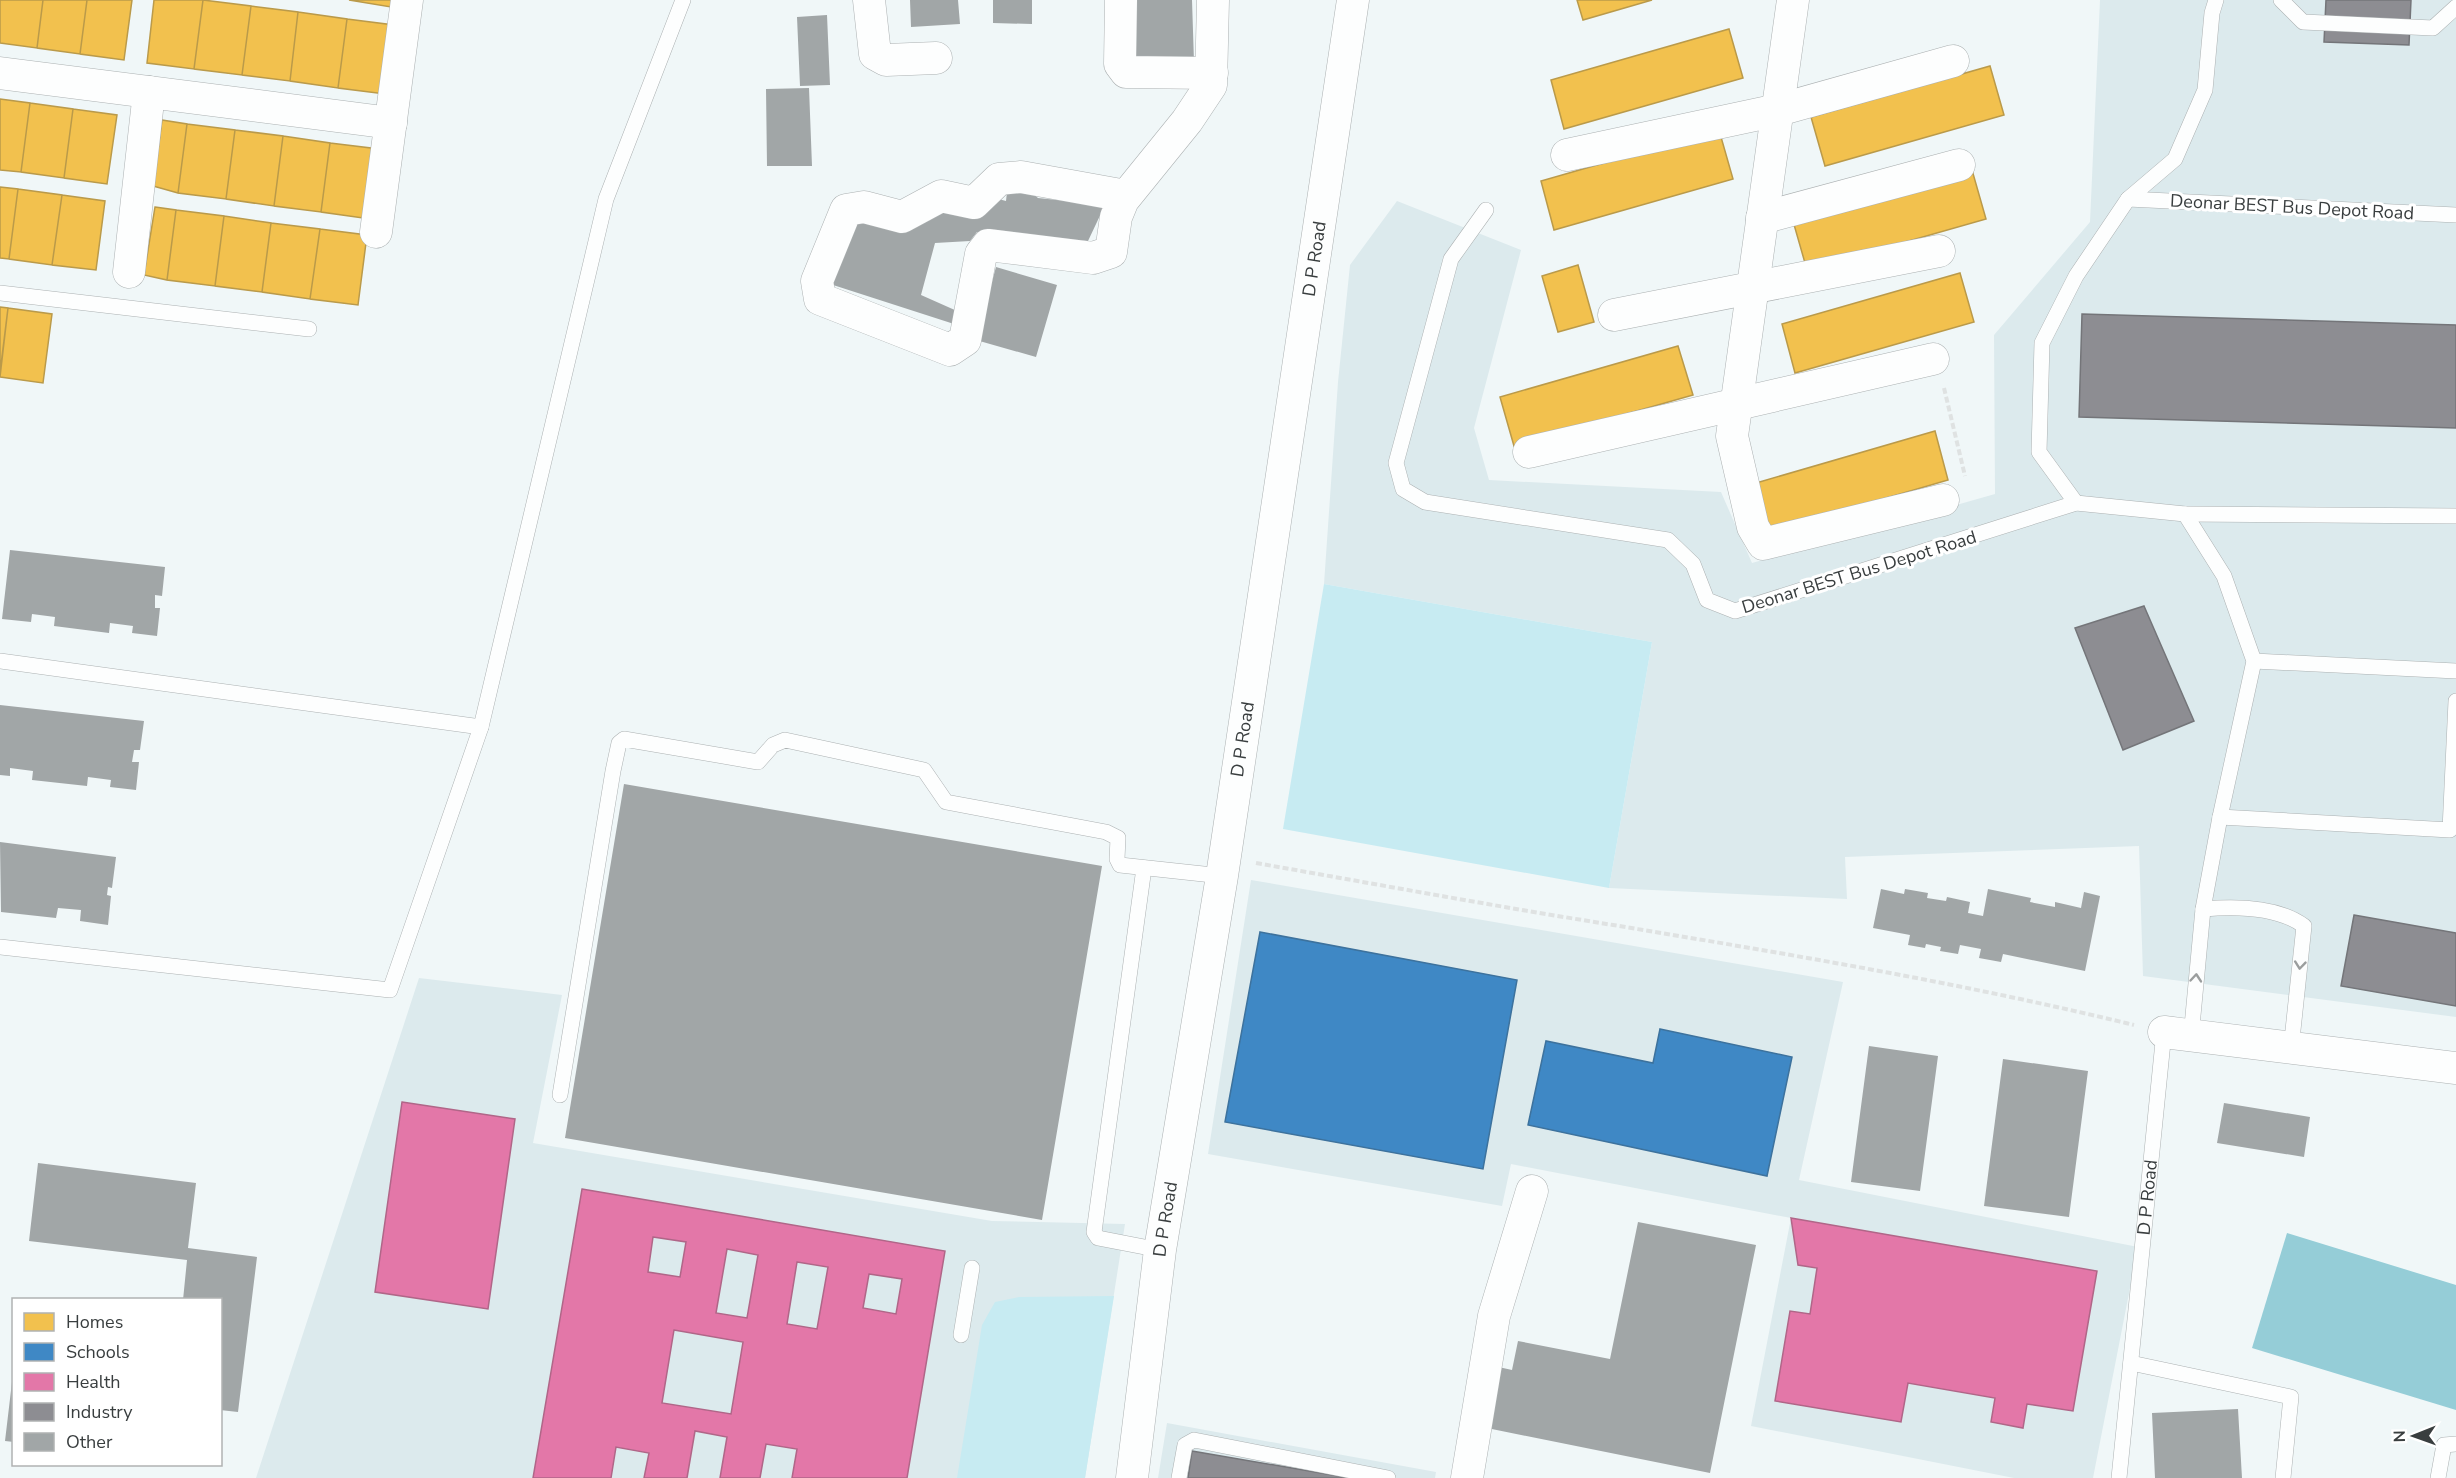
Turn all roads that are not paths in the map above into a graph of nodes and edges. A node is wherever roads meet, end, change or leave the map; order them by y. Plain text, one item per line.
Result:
1 (407, 0) edge
2 (683, 0) edge
3 (869, 0) edge
4 (1121, 0) edge
5 (1214, 0) edge
6 (1353, 0) edge
7 (1793, 0) edge
8 (2216, 0) edge
9 (2282, 0) edge
10 (2456, 7) edge
11 (936, 58) dead end
12 (1953, 61) dead end
13 (0, 73) edge
14 (1212, 73) junction
15 (149, 92) junction
16 (1778, 110) junction
17 (391, 123) junction
18 (1567, 155) dead end
19 (1959, 165) dead end
20 (1126, 196) junction
21 (2127, 199) junction
22 (1486, 210) dead end
23 (2456, 215) edge
24 (1762, 218) junction
25 (376, 232) dead end
26 (1939, 251) dead end
27 (129, 272) dead end
28 (1753, 289) junction
29 (0, 293) edge
30 (1614, 315) dead end
31 (309, 329) dead end
32 (1933, 358) dead end
33 (1737, 405) junction
34 (1529, 452) dead end
35 (1943, 500) road end
36 (2076, 503) junction
37 (2185, 514) junction
38 (2456, 516) edge
39 (0, 661) edge
40 (2254, 661) junction
41 (2456, 671) edge
42 (2456, 701) edge
43 (482, 727) junction
44 (2220, 818) junction
45 (2453, 830) edge
46 (1224, 867) junction
47 (1144, 868) junction
48 (2203, 909) junction
49 (0, 947) edge
50 (2177, 1034) junction
51 (2291, 1049) junction
52 (2456, 1068) edge
53 (560, 1095) dead end
54 (1532, 1191) dead end
55 (1160, 1250) junction
56 (972, 1268) dead end
57 (961, 1335) dead end
58 (2131, 1363) junction
59 (2456, 1444) edge
60 (1132, 1478) edge
61 (1179, 1478) edge
62 (1388, 1478) edge
63 (1467, 1478) edge
64 (2119, 1478) edge
65 (2283, 1478) edge
66 (2438, 1478) edge

1 - 17 street
2 - 43 lane
3 - 11 street
4 - 14 street
5 - 14 street
6 - 46 street, D P Road
7 - 16 street
8 - 21 lane, Deonar BEST Bus Depot Road
9 - 10 lane
12 - 16 street
13 - 15 street
14 - 20 street
15 - 17 street
15 - 27 street
16 - 18 street
16 - 24 street
17 - 25 street
19 - 24 street
20 - 20 street
21 - 23 lane, Deonar BEST Bus Depot Road
21 - 36 lane, Deonar BEST Bus Depot Road
22 - 36 lane, Deonar BEST Bus Depot Road
24 - 28 street
26 - 28 street
28 - 30 street
28 - 33 street
29 - 31 lane
32 - 33 street
33 - 34 street
33 - 35 street
36 - 37 lane, Deonar BEST Bus Depot Road
37 - 38 lane, Deonar BEST Bus Depot Road
37 - 40 lane
39 - 43 lane
40 - 41 lane
40 - 44 lane
42 - 45 lane
43 - 49 lane
44 - 45 lane
44 - 48 lane
46 - 47 lane
46 - 55 street, D P Road
47 - 53 lane
47 - 55 lane
50 -> 48 lane
48 -> 51 lane
50 - 51 street
50 - 58 lane, D P Road
51 - 52 street
54 - 63 street
55 - 60 street, D P Road
56 - 57 lane
58 - 64 lane, D P Road
58 - 65 lane
59 - 66 lane
61 - 62 lane

